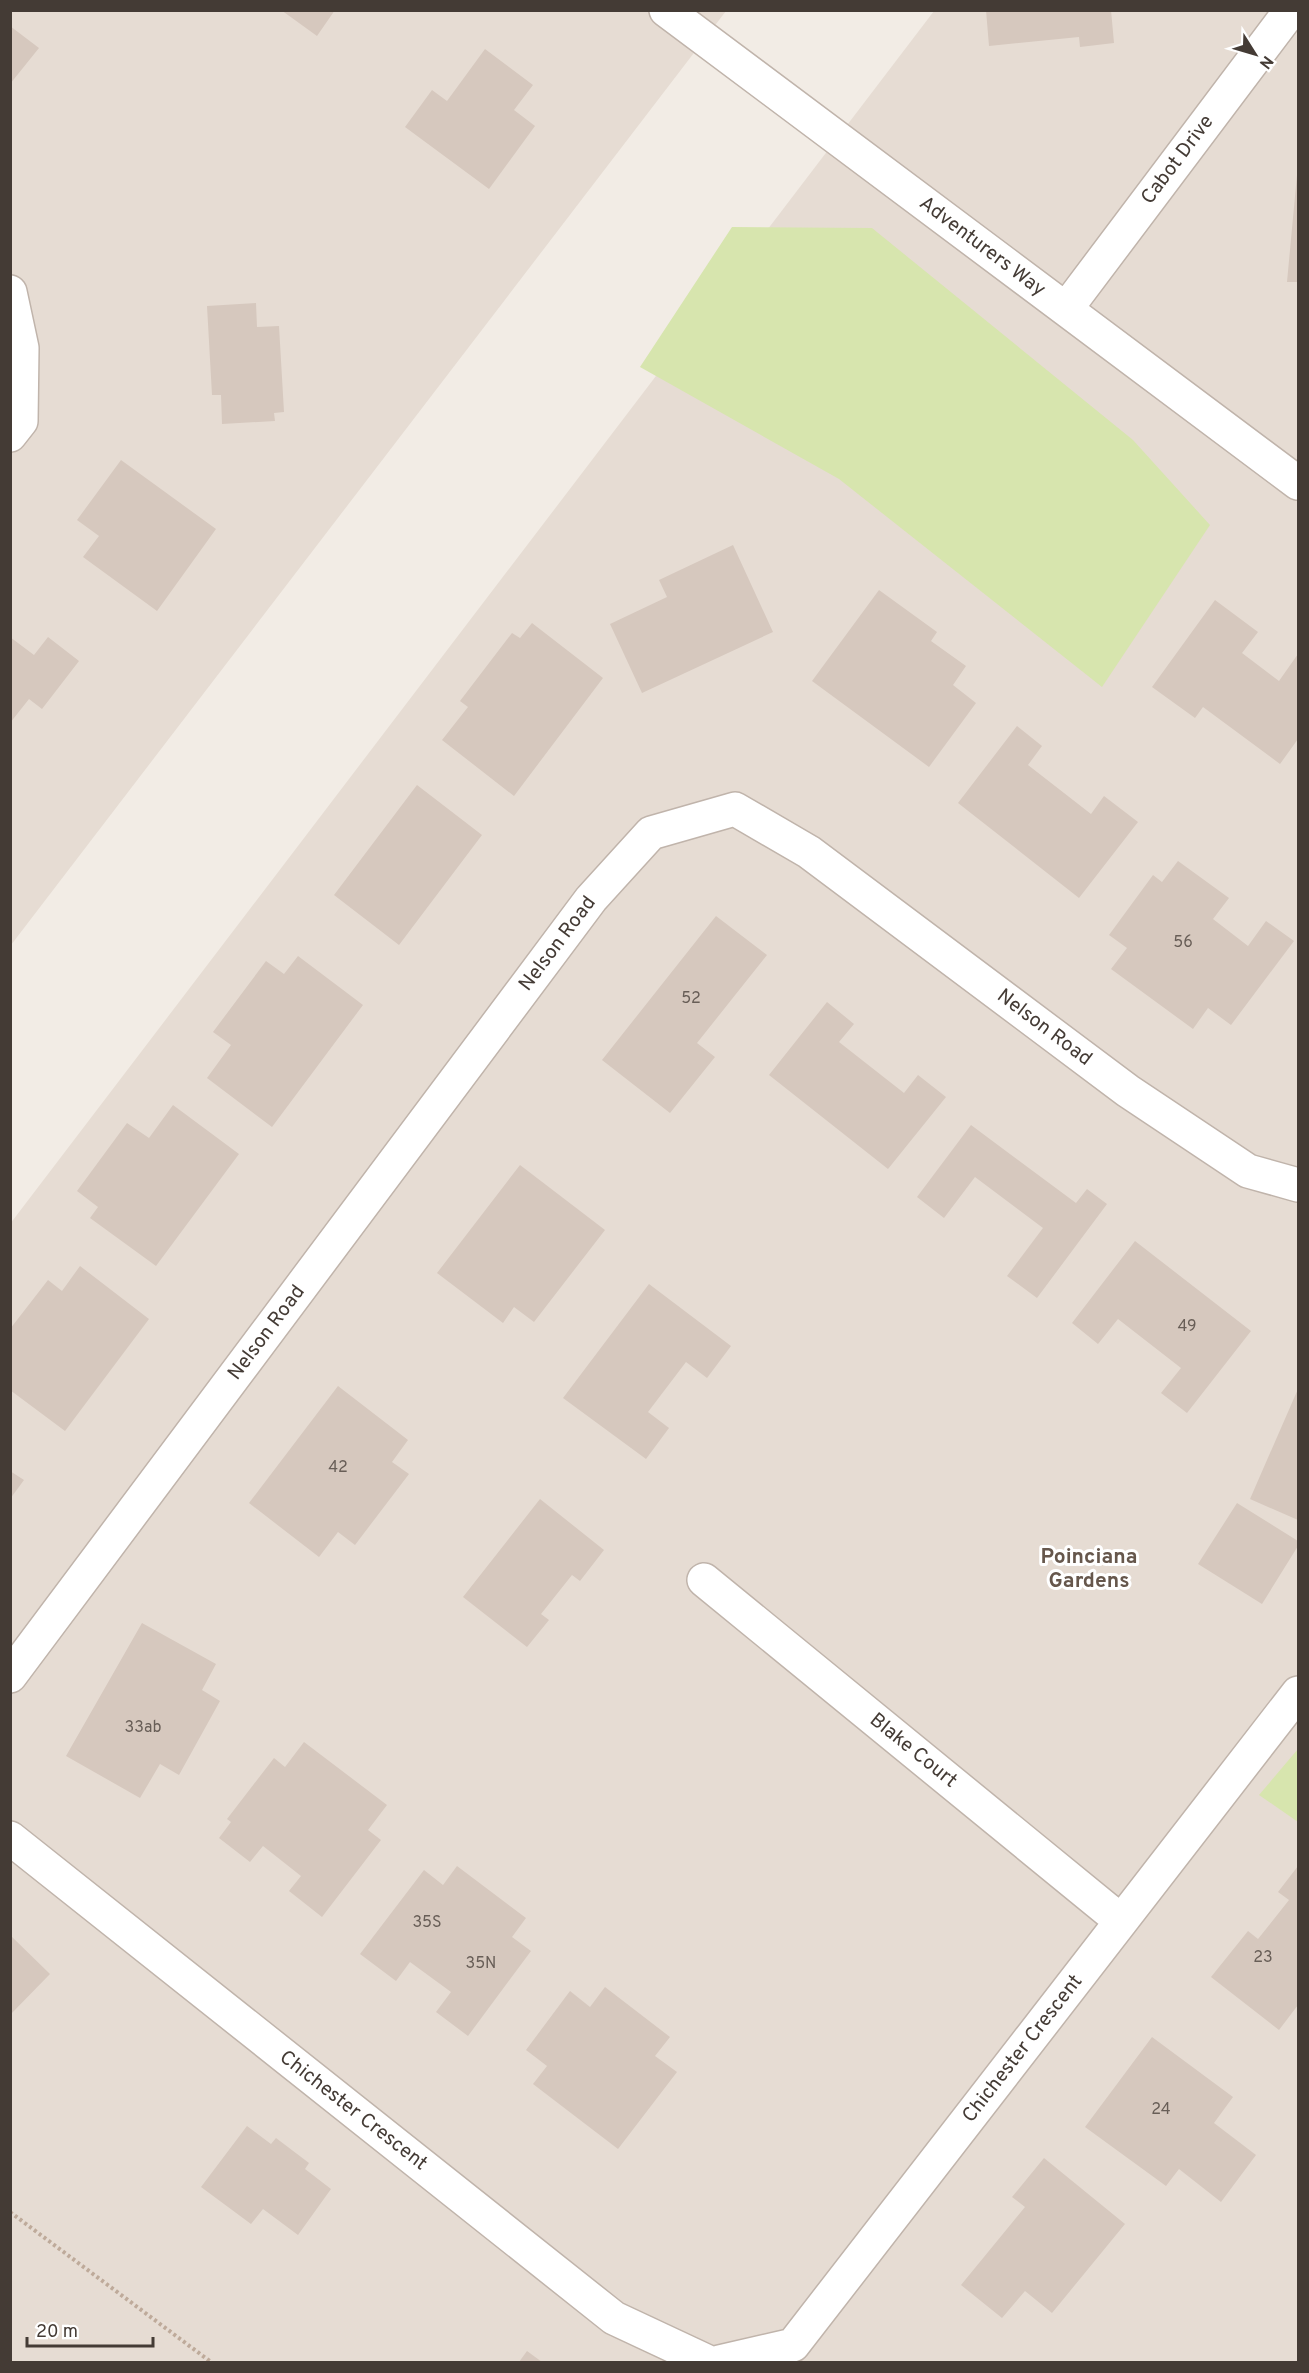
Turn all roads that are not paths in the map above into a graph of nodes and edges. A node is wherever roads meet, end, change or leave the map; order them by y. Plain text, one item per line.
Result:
1 (666, 10) edge
2 (1291, 10) edge
3 (10, 292) edge
4 (1066, 309) junction
5 (10, 435) edge
6 (1299, 483) edge
7 (1299, 1185) edge
8 (704, 1580) dead end
9 (10, 1676) edge
10 (1299, 1693) edge
11 (10, 1839) edge
12 (1121, 1921) junction
13 (708, 2362) edge
14 (719, 2362) edge

1 - 4 street, Adventurers Way
2 - 4 street, Cabot Drive
3 - 5 street
4 - 6 street, Adventurers Way
7 - 9 street, Nelson Road
8 - 12 street, Blake Court
10 - 12 street, Chichester Crescent
11 - 13 street, Chichester Crescent
12 - 14 street, Chichester Crescent

